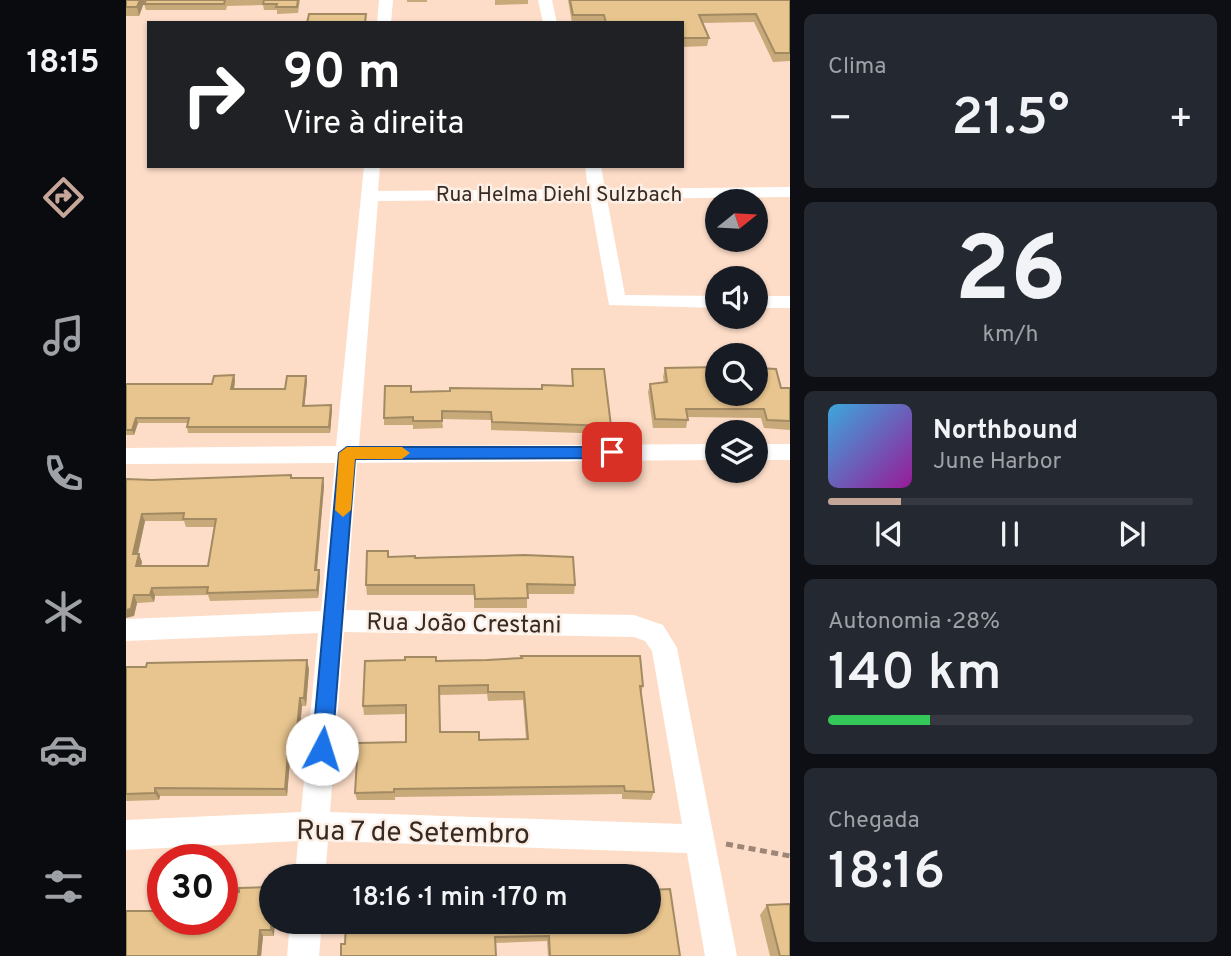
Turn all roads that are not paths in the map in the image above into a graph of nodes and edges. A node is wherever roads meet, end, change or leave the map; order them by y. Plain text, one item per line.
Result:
1 (386, 0) edge
2 (545, 0) edge
3 (384, 21) edge
4 (550, 21) edge
5 (372, 168) edge
6 (593, 168) edge
7 (790, 192) edge
8 (597, 194) junction
9 (369, 196) junction
10 (705, 302) edge
11 (768, 302) edge
12 (790, 302) edge
13 (705, 452) edge
14 (768, 452) edge
15 (790, 452) edge
16 (347, 453) junction
17 (126, 456) edge
18 (334, 621) junction
19 (126, 630) edge
20 (315, 826) junction
21 (126, 835) edge
22 (699, 839) junction
23 (311, 864) edge
24 (305, 934) edge
25 (303, 956) edge
26 (721, 956) edge

1 - 3 street
2 - 4 street
5 - 9 street
6 - 8 street
7 - 8 street, Rua Helma Diehl Sulzbach
8 - 9 street, Rua Helma Diehl Sulzbach
8 - 10 street
9 - 16 street
11 - 12 street
13 - 16 street
14 - 15 street
16 - 17 street
16 - 18 street
18 - 19 street, Rua João Crestani
18 - 20 street
18 - 22 street, Rua João Crestani
20 - 21 street, Rua 7 de Setembro
20 - 22 street, Rua 7 de Setembro
20 - 23 street
22 - 26 street
24 - 25 street

